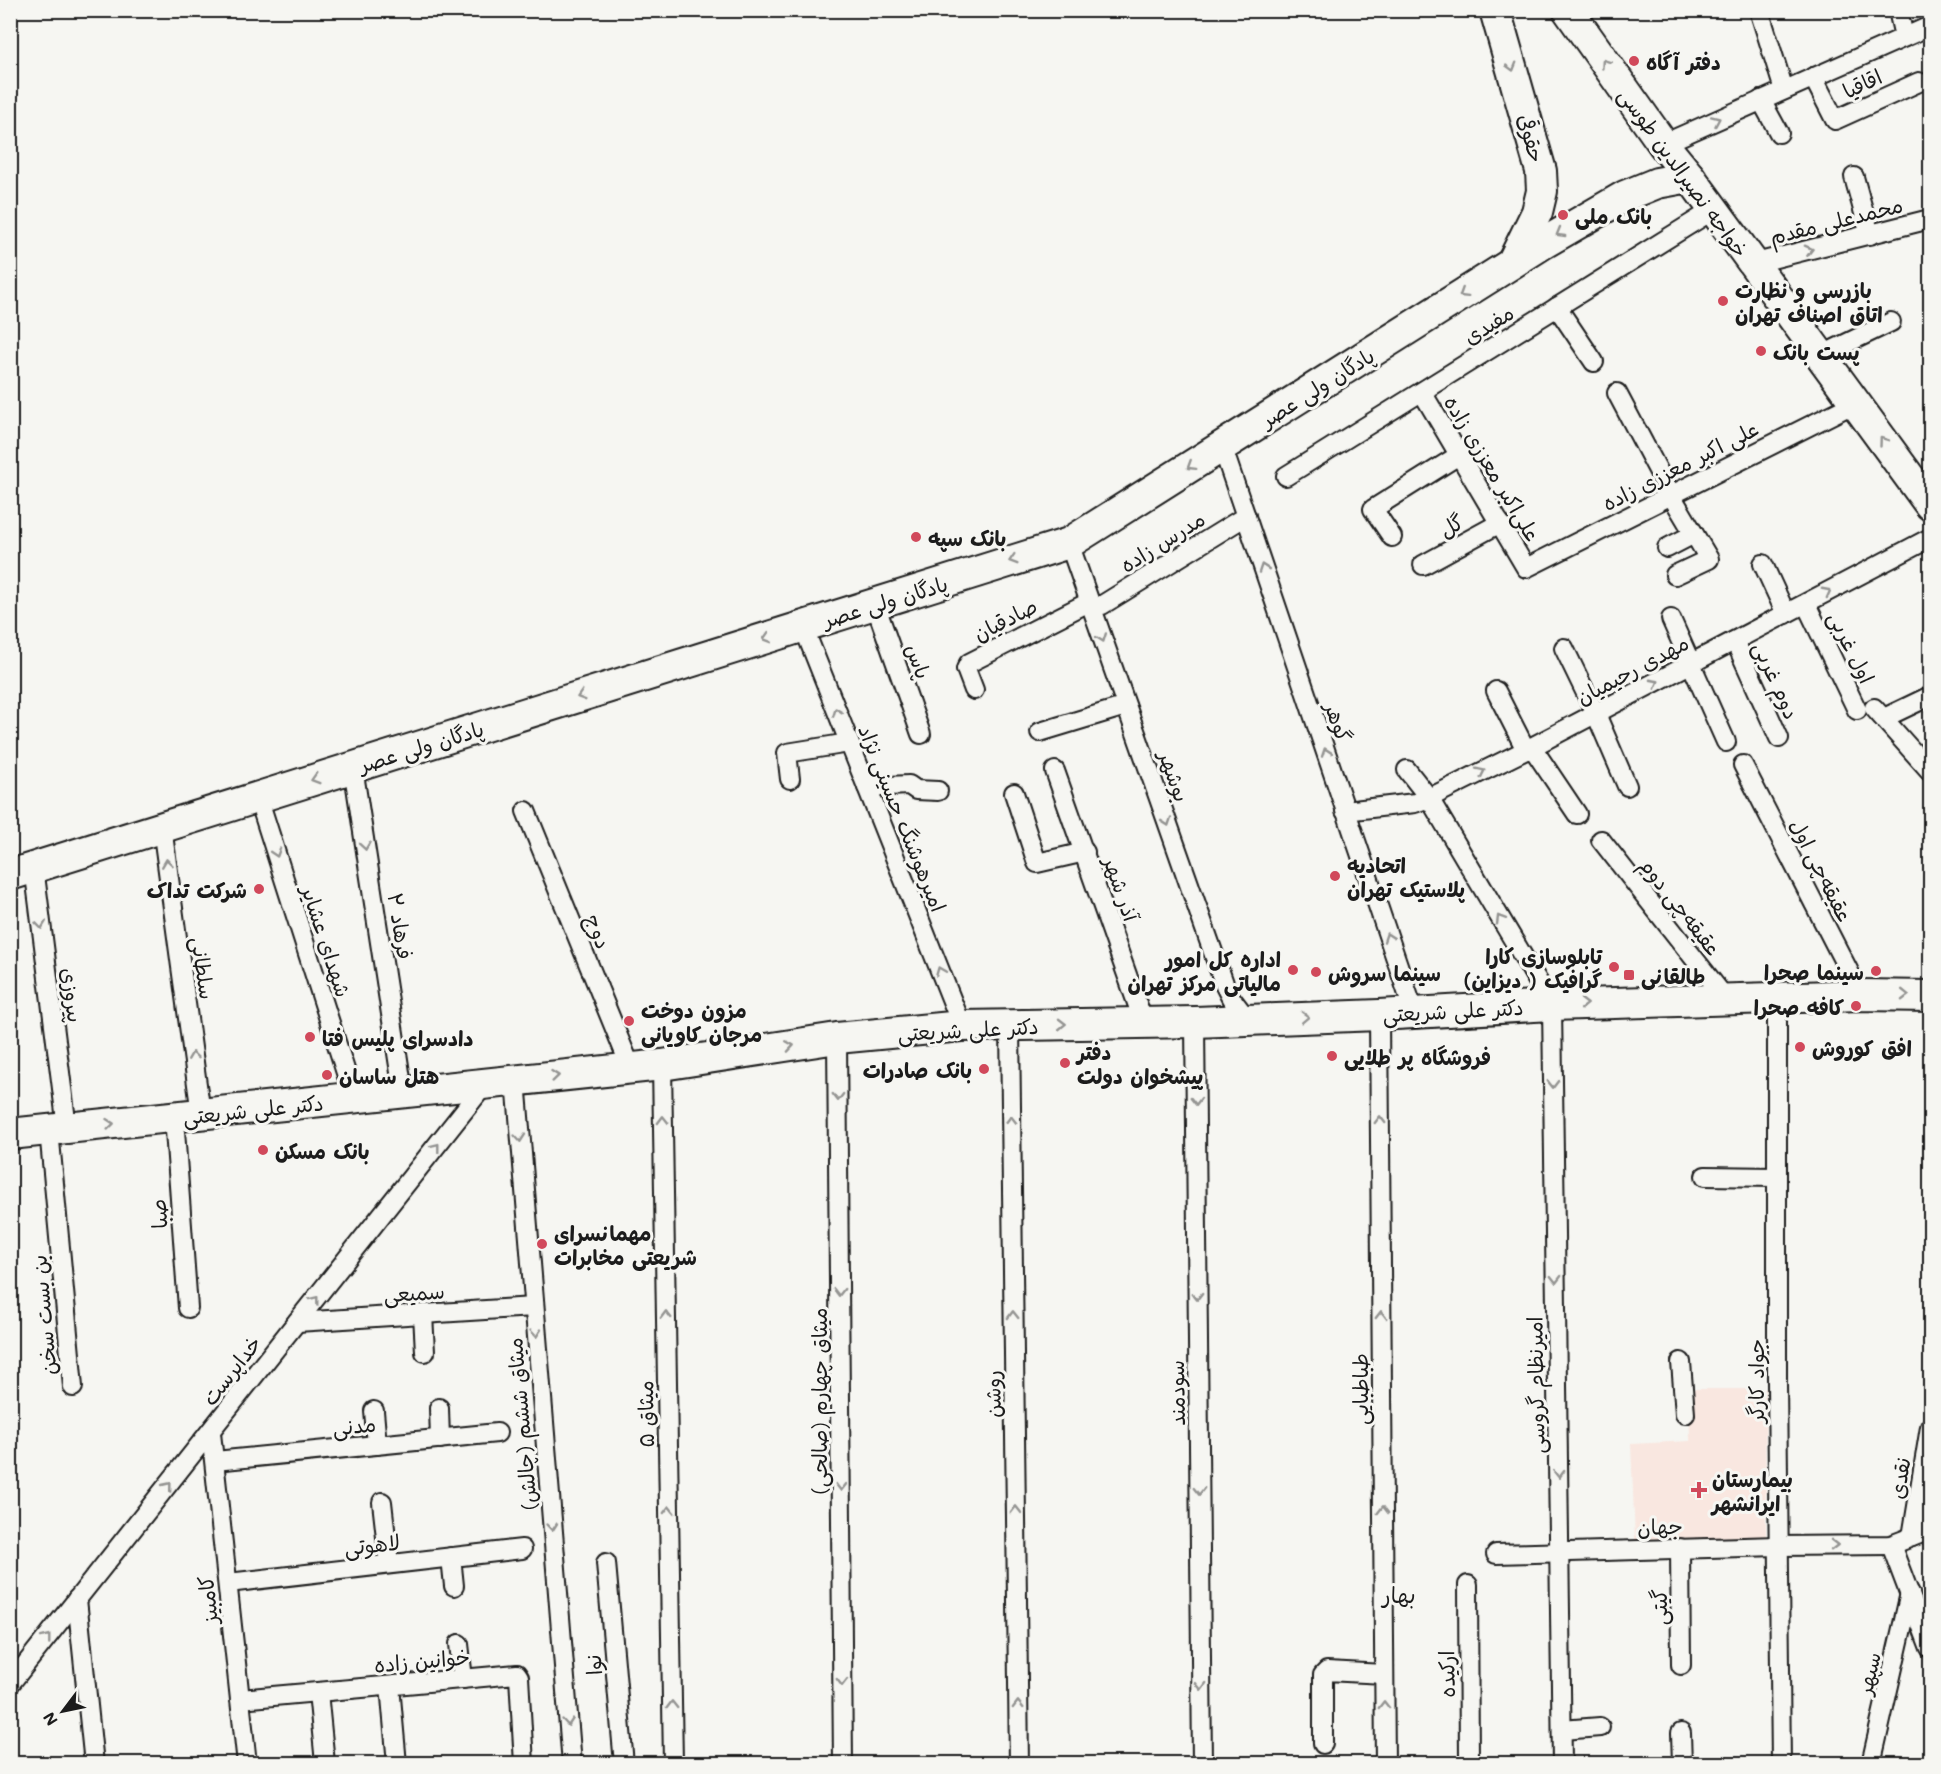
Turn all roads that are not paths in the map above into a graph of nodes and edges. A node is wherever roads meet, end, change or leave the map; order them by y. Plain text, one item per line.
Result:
1 (1496, 10) edge
2 (1568, 10) edge
3 (1760, 10) edge
4 (1898, 10) edge
5 (1930, 26) edge
6 (1904, 37) junction
7 (1813, 78) junction
8 (1919, 82) dead end
9 (1784, 90) junction
10 (1761, 100) junction
11 (1779, 133) dead end
12 (1663, 144) junction
13 (1690, 177) junction
14 (1854, 177) dead end
15 (1713, 210) junction
16 (1930, 219) edge
17 (1870, 235) junction
18 (1512, 263) junction
19 (1752, 264) junction
20 (1557, 307) junction
21 (1892, 322) dead end
22 (1820, 356) junction
23 (1594, 362) dead end
24 (1422, 392) junction
25 (1617, 393) dead end
26 (1855, 403) junction
27 (1222, 446) junction
28 (1459, 455) junction
29 (1286, 477) dead end
30 (1925, 488) edge
31 (1671, 495) junction
32 (1246, 516) junction
33 (1500, 523) junction
34 (1694, 534) junction
35 (1392, 537) dead end
36 (1930, 538) edge
37 (1069, 543) junction
38 (1667, 548) dead end
39 (1763, 564) dead end
40 (1424, 565) dead end
41 (1526, 568) joint
42 (1675, 575) dead end
43 (875, 604) junction
44 (1806, 604) junction
45 (1095, 606) junction
46 (1786, 614) junction
47 (1671, 619) dead end
48 (803, 626) junction
49 (1735, 641) junction
50 (1563, 648) dead end
51 (1691, 664) junction
52 (974, 690) dead end
53 (1496, 691) dead end
54 (1930, 696) edge
55 (1126, 706) junction
56 (1872, 712) junction
57 (1596, 714) junction
58 (1040, 732) dead end
59 (921, 734) dead end
60 (1779, 738) dead end
61 (1726, 742) dead end
62 (849, 743) junction
63 (1529, 748) junction
64 (1743, 765) dead end
65 (353, 767) junction
66 (1407, 770) dead end
67 (1055, 771) dead end
68 (1930, 771) edge
69 (790, 779) dead end
70 (1627, 786) dead end
71 (867, 787) junction
72 (938, 791) dead end
73 (1014, 793) dead end
74 (258, 797) junction
75 (1429, 798) junction
76 (526, 811) dead end
77 (1345, 811) junction
78 (1577, 814) dead end
79 (162, 827) junction
80 (1601, 840) dead end
81 (1085, 852) junction
82 (22, 871) edge
83 (1861, 995) junction
84 (1930, 996) edge
85 (1777, 998) junction
86 (1726, 999) junction
87 (1552, 1005) junction
88 (1414, 1012) junction
89 (1379, 1015) junction
90 (1247, 1019) junction
91 (1195, 1022) junction
92 (1144, 1023) junction
93 (1010, 1025) junction
94 (962, 1026) junction
95 (837, 1038) junction
96 (662, 1065) junction
97 (631, 1068) junction
98 (516, 1080) junction
99 (486, 1083) junction
100 (404, 1092) junction
101 (354, 1098) junction
102 (187, 1115) junction
103 (58, 1129) junction
104 (10, 1134) edge
105 (1705, 1176) dead end
106 (1776, 1177) junction
107 (534, 1307) junction
108 (188, 1308) dead end
109 (423, 1314) junction
110 (297, 1322) junction
111 (425, 1352) dead end
112 (1681, 1362) dead end
113 (73, 1387) dead end
114 (439, 1408) dead end
115 (374, 1411) dead end
116 (1685, 1414) dead end
117 (1930, 1427) edge
118 (211, 1433) junction
119 (497, 1433) dead end
120 (440, 1439) junction
121 (377, 1445) junction
122 (215, 1461) junction
123 (382, 1502) dead end
124 (1930, 1530) edge
125 (1912, 1537) junction
126 (1778, 1545) junction
127 (1891, 1545) junction
128 (1680, 1548) junction
129 (522, 1549) dead end
130 (1560, 1552) junction
131 (1496, 1554) dead end
132 (451, 1557) junction
133 (606, 1563) dead end
134 (389, 1564) junction
135 (228, 1583) junction
136 (1468, 1585) dead end
137 (454, 1586) dead end
138 (1910, 1593) junction
139 (77, 1599) junction
140 (459, 1644) dead end
141 (1930, 1648) edge
142 (1681, 1665) dead end
143 (1384, 1674) junction
144 (463, 1679) junction
145 (10, 1684) edge
146 (390, 1686) junction
147 (318, 1692) junction
148 (240, 1699) junction
149 (1600, 1727) dead end
150 (1562, 1730) junction
151 (1681, 1733) dead end
152 (1323, 1744) dead end
153 (325, 1763) edge
154 (94, 1764) edge
155 (247, 1764) edge
156 (397, 1764) edge
157 (524, 1764) edge
158 (572, 1764) edge
159 (624, 1764) edge
160 (673, 1764) edge
161 (843, 1764) edge
162 (1019, 1764) edge
163 (1202, 1764) edge
164 (1385, 1764) edge
165 (1469, 1764) edge
166 (1562, 1764) edge
167 (1682, 1764) edge
168 (1781, 1764) edge
169 (1871, 1764) edge

1 -> 18 main road, حقوقی
12 -> 2 main road, خواجه نصیرالدین طوسی
3 - 9 street
4 - 6 street
5 - 6 street
6 - 7 street
7 - 8 street, اقاقیا
7 - 9 street
9 - 10 street
10 - 11 street
12 -> 10 street
12 - 13 main road, خواجه نصیرالدین طوسی
13 - 15 main road, خواجه نصیرالدین طوسی
13 -> 18 main road, پادگان ولی عصر
14 - 17 street
15 - 19 main road, خواجه نصیرالدین طوسی
15 - 20 street, مفیدی
16 - 17 street, محمدعلی مقدم
19 -> 17 street, محمدعلی مقدم
18 -> 27 main road, پادگان ولی عصر
19 - 22 main road, خواجه نصیرالدین طوسی
20 - 23 street
20 - 24 street, مفیدی
21 - 22 street
22 - 26 main road, خواجه نصیرالدین طوسی
24 - 28 street, علی‌اکبر معززی زاده
24 - 29 street, مفیدی
25 - 31 street
30 -> 26 main road, خواجه نصیرالدین طوسی
26 - 31 street, علی اکبر معززی زاده
27 - 32 street, گوهر
27 -> 37 main road, پادگان ولی عصر
28 - 33 street, علی‌اکبر معززی زاده
28 - 35 street
31 - 34 street
31 - 41 street, علی اکبر معززی زاده
32 - 45 street, مدرس زاده
77 -> 32 street, گوهر
33 - 40 street, گل
33 - 41 street, علی‌اکبر معززی زاده
34 - 38 street
34 - 42 street
44 -> 36 street, مهدی رحیمیان
37 -> 43 main road, پادگان ولی عصر
37 - 45 street, بوشهر
39 - 46 street
43 - 48 main road, پادگان ولی عصر
43 - 59 street, پاس
44 - 46 street, مهدی رحیمیان
44 - 56 street, اول غربی
45 - 52 street, صادقیان
45 -> 55 street, بوشهر
46 - 49 street, مهدی رحیمیان
47 - 51 street
62 -> 48 street, امیرهوشنگ حسینی نژاد
48 -> 65 main road, پادگان ولی عصر
49 - 51 street, مهدی رحیمیان
49 - 60 street, دوم غربی
50 - 57 street
57 -> 51 street, مهدی رحیمیان
51 - 61 street
53 - 63 street
54 - 56 street
55 - 58 street
55 -> 90 street, بوشهر
56 - 68 street, اول غربی
57 - 63 street, مهدی رحیمیان
57 - 70 street
62 - 69 street
62 - 71 street, امیرهوشنگ حسینی نژاد
75 -> 63 street, مهدی رحیمیان
63 - 78 street
64 - 83 street, عقیقه‌چی اول
65 -> 74 main road, پادگان ولی عصر
65 -> 100 street, فرهاد ۲
66 - 75 street
67 - 81 street, آذر شهر
71 - 72 street
94 -> 71 street, امیرهوشنگ حسینی نژاد
73 - 81 street
74 - 79 main road, پادگان ولی عصر
74 -> 101 street, شهدای عشایر
75 - 77 street, مهدی رحیمیان
87 -> 75 street
76 - 97 street, دوج
88 -> 77 street, گوهر
79 - 82 main road, پادگان ولی عصر
102 -> 79 street, سلطانی
80 - 86 street, عقیقه‌چی دوم
81 - 92 street, آذر شهر
82 -> 103 street, پیروزی
83 -> 84 main road, دکتر علی شریعتی
83 - 85 main road, دکتر علی شریعتی
85 - 86 main road, دکتر علی شریعتی
85 - 106 street, جواد کارگر
87 -> 86 main road, دکتر علی شریعتی
87 - 88 main road, دکتر علی شریعتی
87 -> 130 street, امیرنظام گروسی
88 - 89 main road, دکتر علی شریعتی
90 -> 89 main road, دکتر علی شریعتی
143 -> 89 street, طباطبایی
90 - 91 main road, دکتر علی شریعتی
91 - 92 main road, دکتر علی شریعتی
91 -> 163 street, سودمند
93 -> 92 main road, دکتر علی شریعتی
93 - 94 main road, دکتر علی شریعتی
162 -> 93 street, روشن
94 - 95 main road, دکتر علی شریعتی
96 -> 95 main road, دکتر علی شریعتی
95 -> 161 street, میثاق چهارم (صالحی)
96 - 97 main road, دکتر علی شریعتی
160 -> 96 street, میثاق ۵
98 -> 97 main road, دکتر علی شریعتی
98 - 99 main road, دکتر علی شریعتی
98 -> 107 street, میثاق ششم (چالش)
99 - 100 main road, دکتر علی شریعتی
110 -> 99 street, خداپرست
100 - 101 main road, دکتر علی شریعتی
101 - 102 main road, دکتر علی شریعتی
103 -> 102 main road, دکتر علی شریعتی
102 - 108 street, صبا
103 - 104 main road, دکتر علی شریعتی
103 - 113 street, بن بست سخن
105 - 106 street
106 - 126 street, جواد کارگر
107 - 109 street, سمیعی
107 -> 158 street, میثاق ششم (چالش)
109 - 110 street, سمیعی
109 - 111 street
110 - 118 street, خداپرست
112 - 116 street
114 - 120 street
115 - 121 street
117 - 125 street, نقدی
118 - 122 street, کامبیز
139 -> 118 street, خداپرست
119 - 120 street, مدنی
120 - 121 street, مدنی
121 - 122 street, مدنی
122 - 135 street, کامبیز
123 - 134 street
124 - 125 street, جهان
125 - 127 street, جهان
126 -> 127 street, جهان
126 - 128 street, جهان
126 - 168 street, جواد کارگر
127 - 138 street
128 - 130 street, جهان
128 - 142 street, گیتی
129 - 132 street, لاهوتی
130 - 131 street, جهان
130 - 150 street, امیرنظام گروسی
132 - 134 street, لاهوتی
132 - 137 street
133 - 159 street, نوا
134 - 135 street, لاهوتی
135 - 148 street, کامبیز
136 - 165 street, ارکیده
138 - 141 street
138 - 169 street, سپهر
145 -> 139 street, خداپرست
139 - 154 street
140 - 144 street
143 - 152 street
164 -> 143 street, طباطبایی
144 - 146 street, خوانین زاده
144 - 157 street, خوانین زاده
146 - 147 street, خوانین زاده
146 - 156 street
147 - 148 street, خوانین زاده
147 - 153 street
148 - 155 street, کامبیز
149 - 150 street
150 - 166 street, امیرنظام گروسی
151 - 167 street

